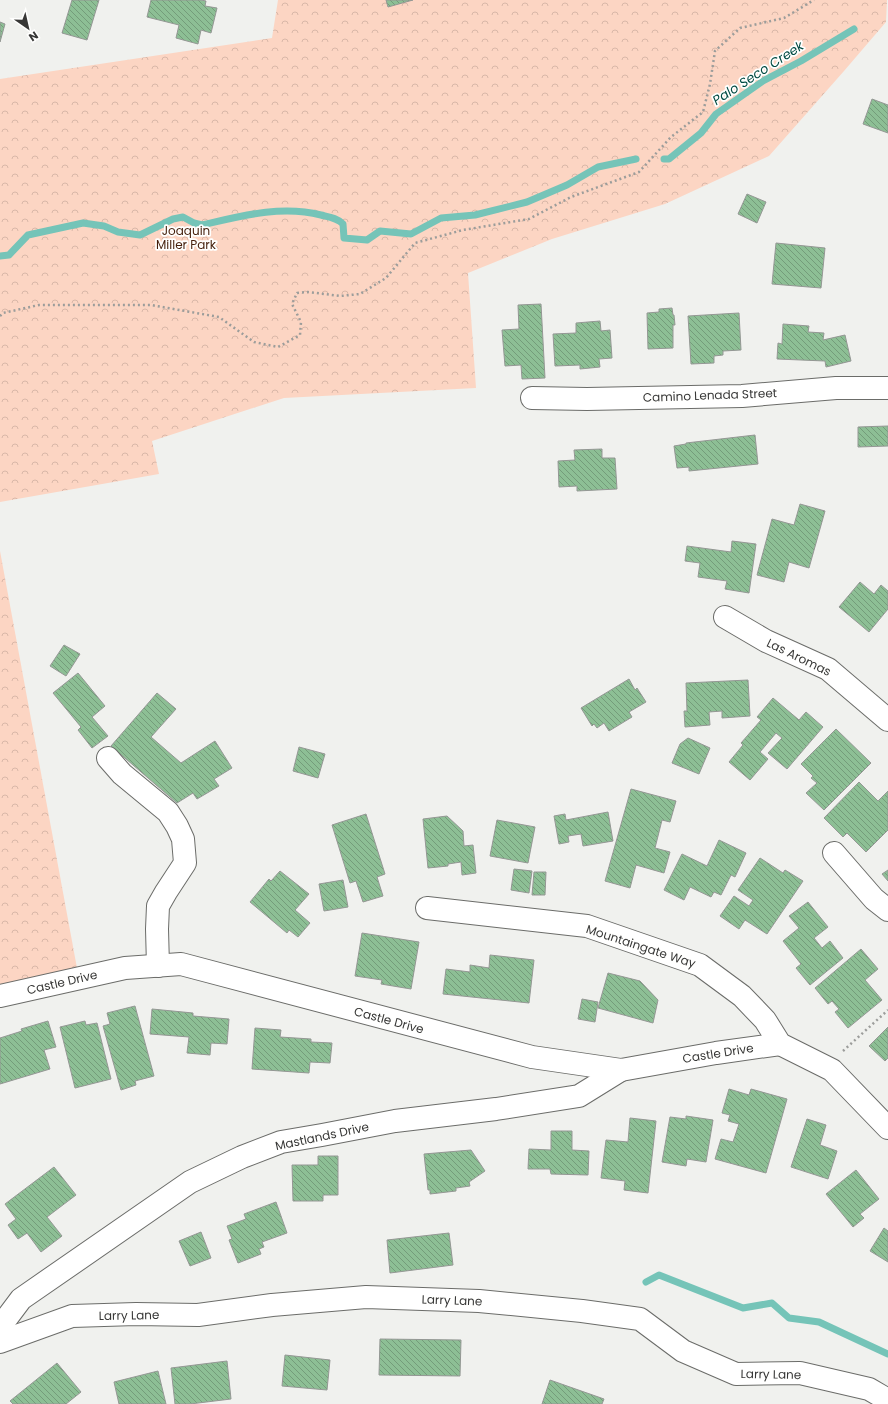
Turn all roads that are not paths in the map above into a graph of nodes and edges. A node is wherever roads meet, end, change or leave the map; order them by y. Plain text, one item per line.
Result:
1 (888, 388) edge
2 (532, 398) dead end
3 (725, 616) dead end
4 (888, 720) edge
5 (108, 758) dead end
6 (834, 853) dead end
7 (427, 908) dead end
8 (888, 910) edge
9 (158, 966) junction
10 (0, 996) edge
11 (780, 1044) junction
12 (621, 1070) junction
13 (888, 1128) edge
14 (0, 1327) edge
15 (0, 1342) edge
16 (888, 1400) edge

1 - 2 street, Camino Lenada Street
3 - 4 street, Las Aromas
5 - 9 street
6 - 8 street
7 - 11 street, Mountaingate Way
9 - 10 street, Castle Drive
9 - 12 street, Castle Drive
11 - 12 street, Castle Drive
11 - 13 street
12 - 14 street, Mastlands Drive
15 - 16 street, Larry Lane

